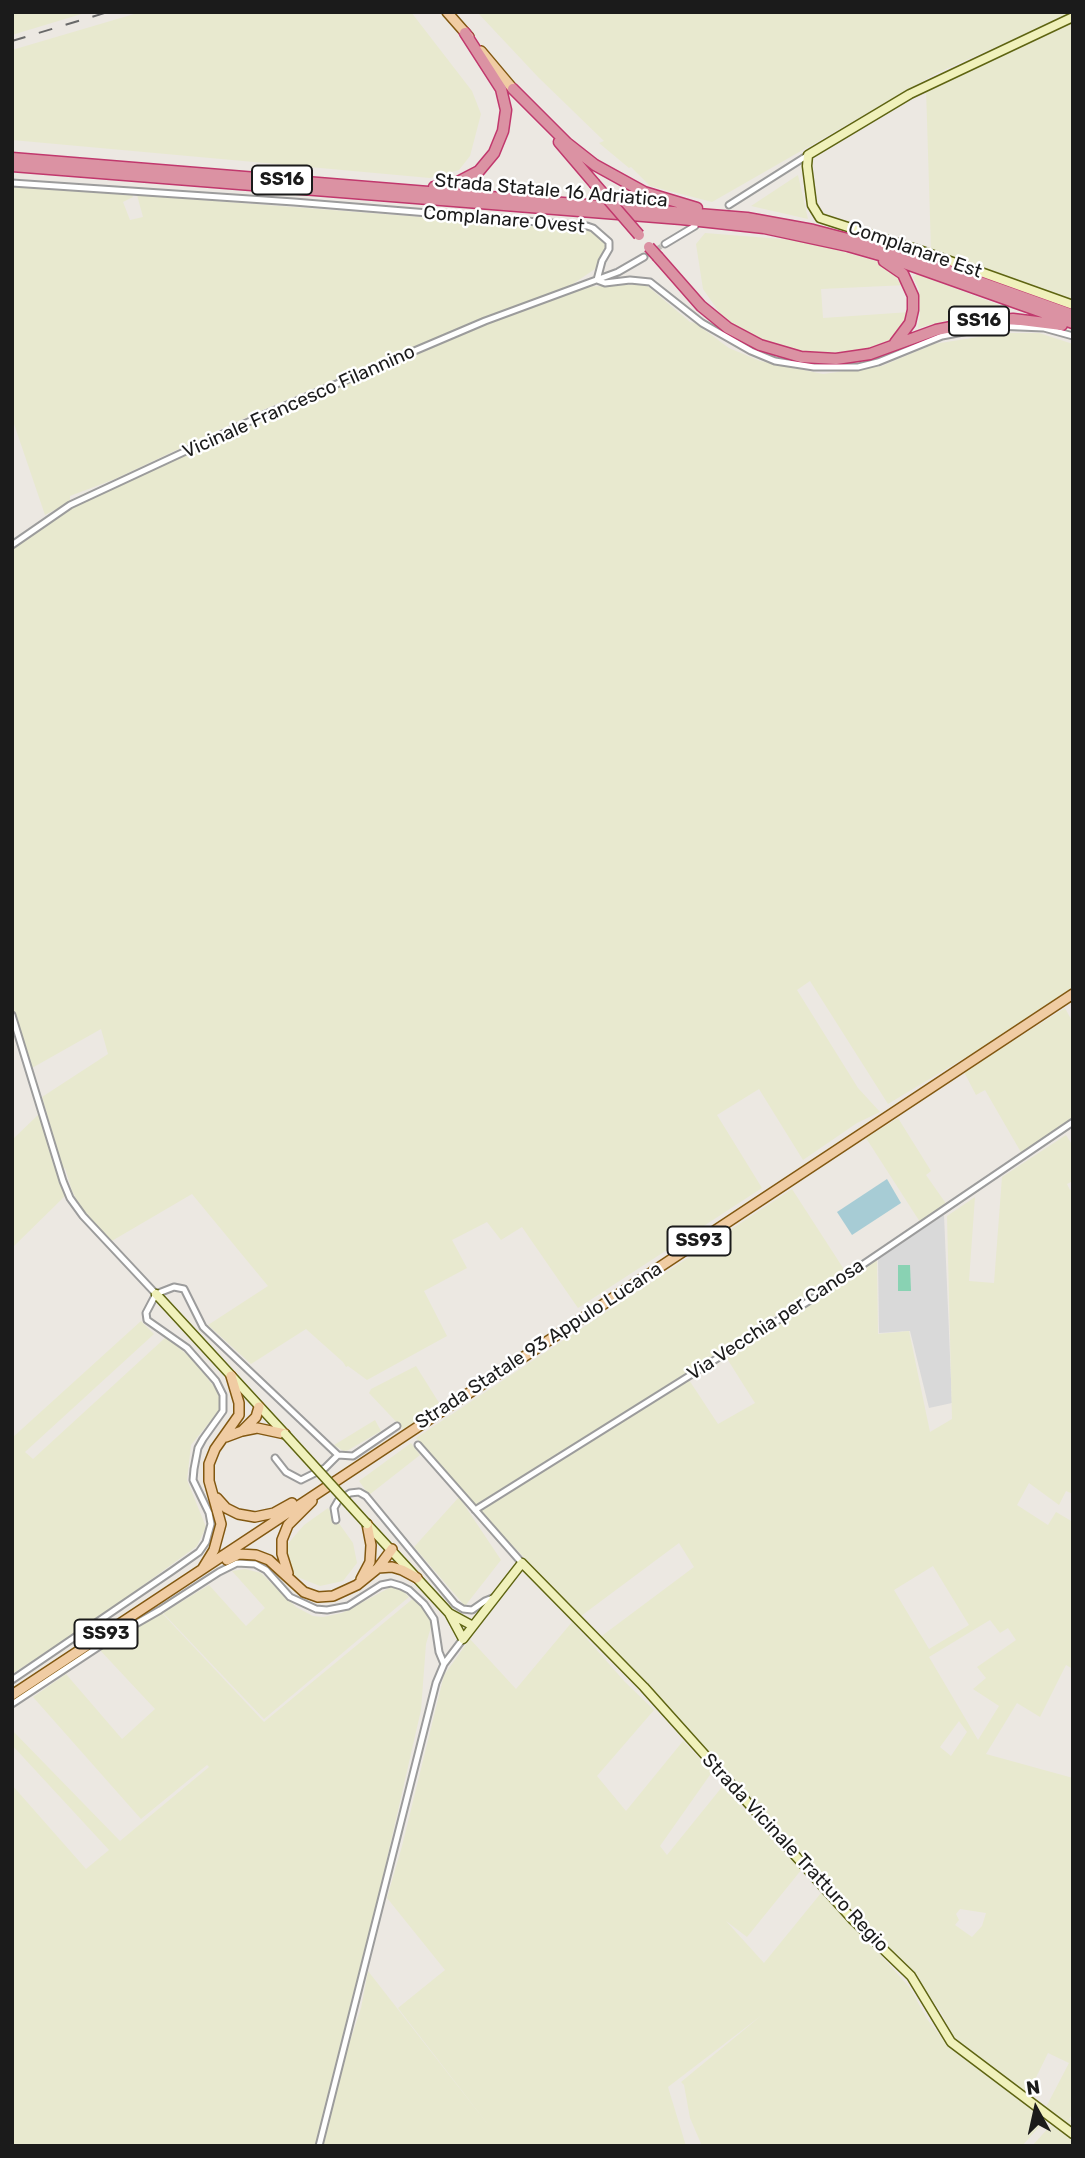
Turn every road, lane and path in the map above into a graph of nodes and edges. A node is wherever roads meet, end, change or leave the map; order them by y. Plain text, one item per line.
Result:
1 (447, 12) edge
2 (1073, 17) edge
3 (465, 33) junction
4 (513, 89) junction
5 (808, 155) junction
6 (12, 158) edge
7 (12, 166) edge
8 (12, 183) edge
9 (366, 186) junction
10 (729, 205) dead end
11 (747, 218) junction
12 (695, 226) dead end
13 (811, 237) junction
14 (665, 244) tunnel mouth
15 (644, 257) tunnel mouth
16 (597, 280) junction
17 (1073, 305) edge
18 (1073, 315) edge
19 (1073, 325) edge
20 (1073, 336) edge
21 (890, 348) junction
22 (12, 545) edge
23 (1069, 996) edge
24 (12, 1015) edge
25 (1073, 1122) edge
26 (156, 1294) junction
27 (231, 1376) junction
28 (259, 1407) junction
29 (235, 1423) junction
30 (397, 1426) dead end
31 (242, 1431) junction
32 (285, 1434) junction
33 (224, 1438) junction
34 (418, 1445) dead end
35 (338, 1455) junction
36 (275, 1458) dead end
37 (331, 1483) junction
38 (214, 1495) junction
39 (475, 1510) junction
40 (336, 1520) dead end
41 (367, 1524) junction
42 (391, 1549) junction
43 (370, 1562) junction
44 (522, 1563) junction
45 (378, 1568) junction
46 (200, 1573) junction
47 (417, 1578) junction
48 (292, 1582) junction
49 (357, 1585) junction
50 (495, 1597) junction
51 (449, 1613) junction
52 (473, 1626) junction
53 (463, 1640) junction
54 (444, 1664) junction
55 (12, 1680) edge
56 (12, 1695) edge
57 (12, 1704) edge
58 (1073, 2134) edge
59 (318, 2146) edge

1 - 3 main road
2 - 5 street
3 - 4 main road
3 - 9 highway, SS16
4 - 11 highway, SS16
4 - 21 highway, SS16, bridge
5 - 10 street
5 - 17 street, Complanare Est
6 - 9 highway, Strada Statale 16 Adriatica / SS16
7 - 13 highway, Strada Statale 16 Adriatica / SS16
8 - 16 street, Complanare Ovest
9 - 11 highway, Strada Statale 16 Adriatica / SS16
11 - 18 highway, Strada Statale 16 Adriatica / SS16
12 - 14 street
13 - 19 highway, Strada Statale 16 Adriatica / SS16
13 - 21 highway, SS16
15 - 16 street, Vicinale Francesco Filannino
16 - 20 street
16 - 22 street, Vicinale Francesco Filannino
19 - 21 highway, SS16
23 - 37 main road, Strada Statale 93 Appulo Lucana / SS93
24 - 26 street
25 - 39 street, Via Vecchia per Canosa
26 - 27 street
26 - 35 street
26 - 55 street
27 - 28 street
27 - 29 main road
28 - 29 main road
28 - 31 main road
28 - 32 street
29 - 33 main road
30 - 35 street
31 - 32 main road
31 - 33 main road
32 - 41 street, bridge
33 - 38 main road
34 - 39 street
35 - 36 street
37 - 38 main road
37 - 46 main road, Strada Statale 93 Appulo Lucana / SS93
37 - 48 main road
38 - 46 main road
39 - 44 street
40 - 50 street
41 - 42 street
41 - 43 main road
42 - 43 main road
42 - 45 main road
42 - 47 street
43 - 49 main road
44 - 50 street
44 - 58 street, Strada Vicinale Tratturo Regio
45 - 47 main road
45 - 49 main road
46 - 48 main road
46 - 56 main road, Strada Statale 93 Appulo Lucana / SS93
47 - 51 street
48 - 49 main road
50 - 52 street
51 - 52 street
51 - 53 street
52 - 53 street
53 - 54 street
54 - 57 street
54 - 59 street

